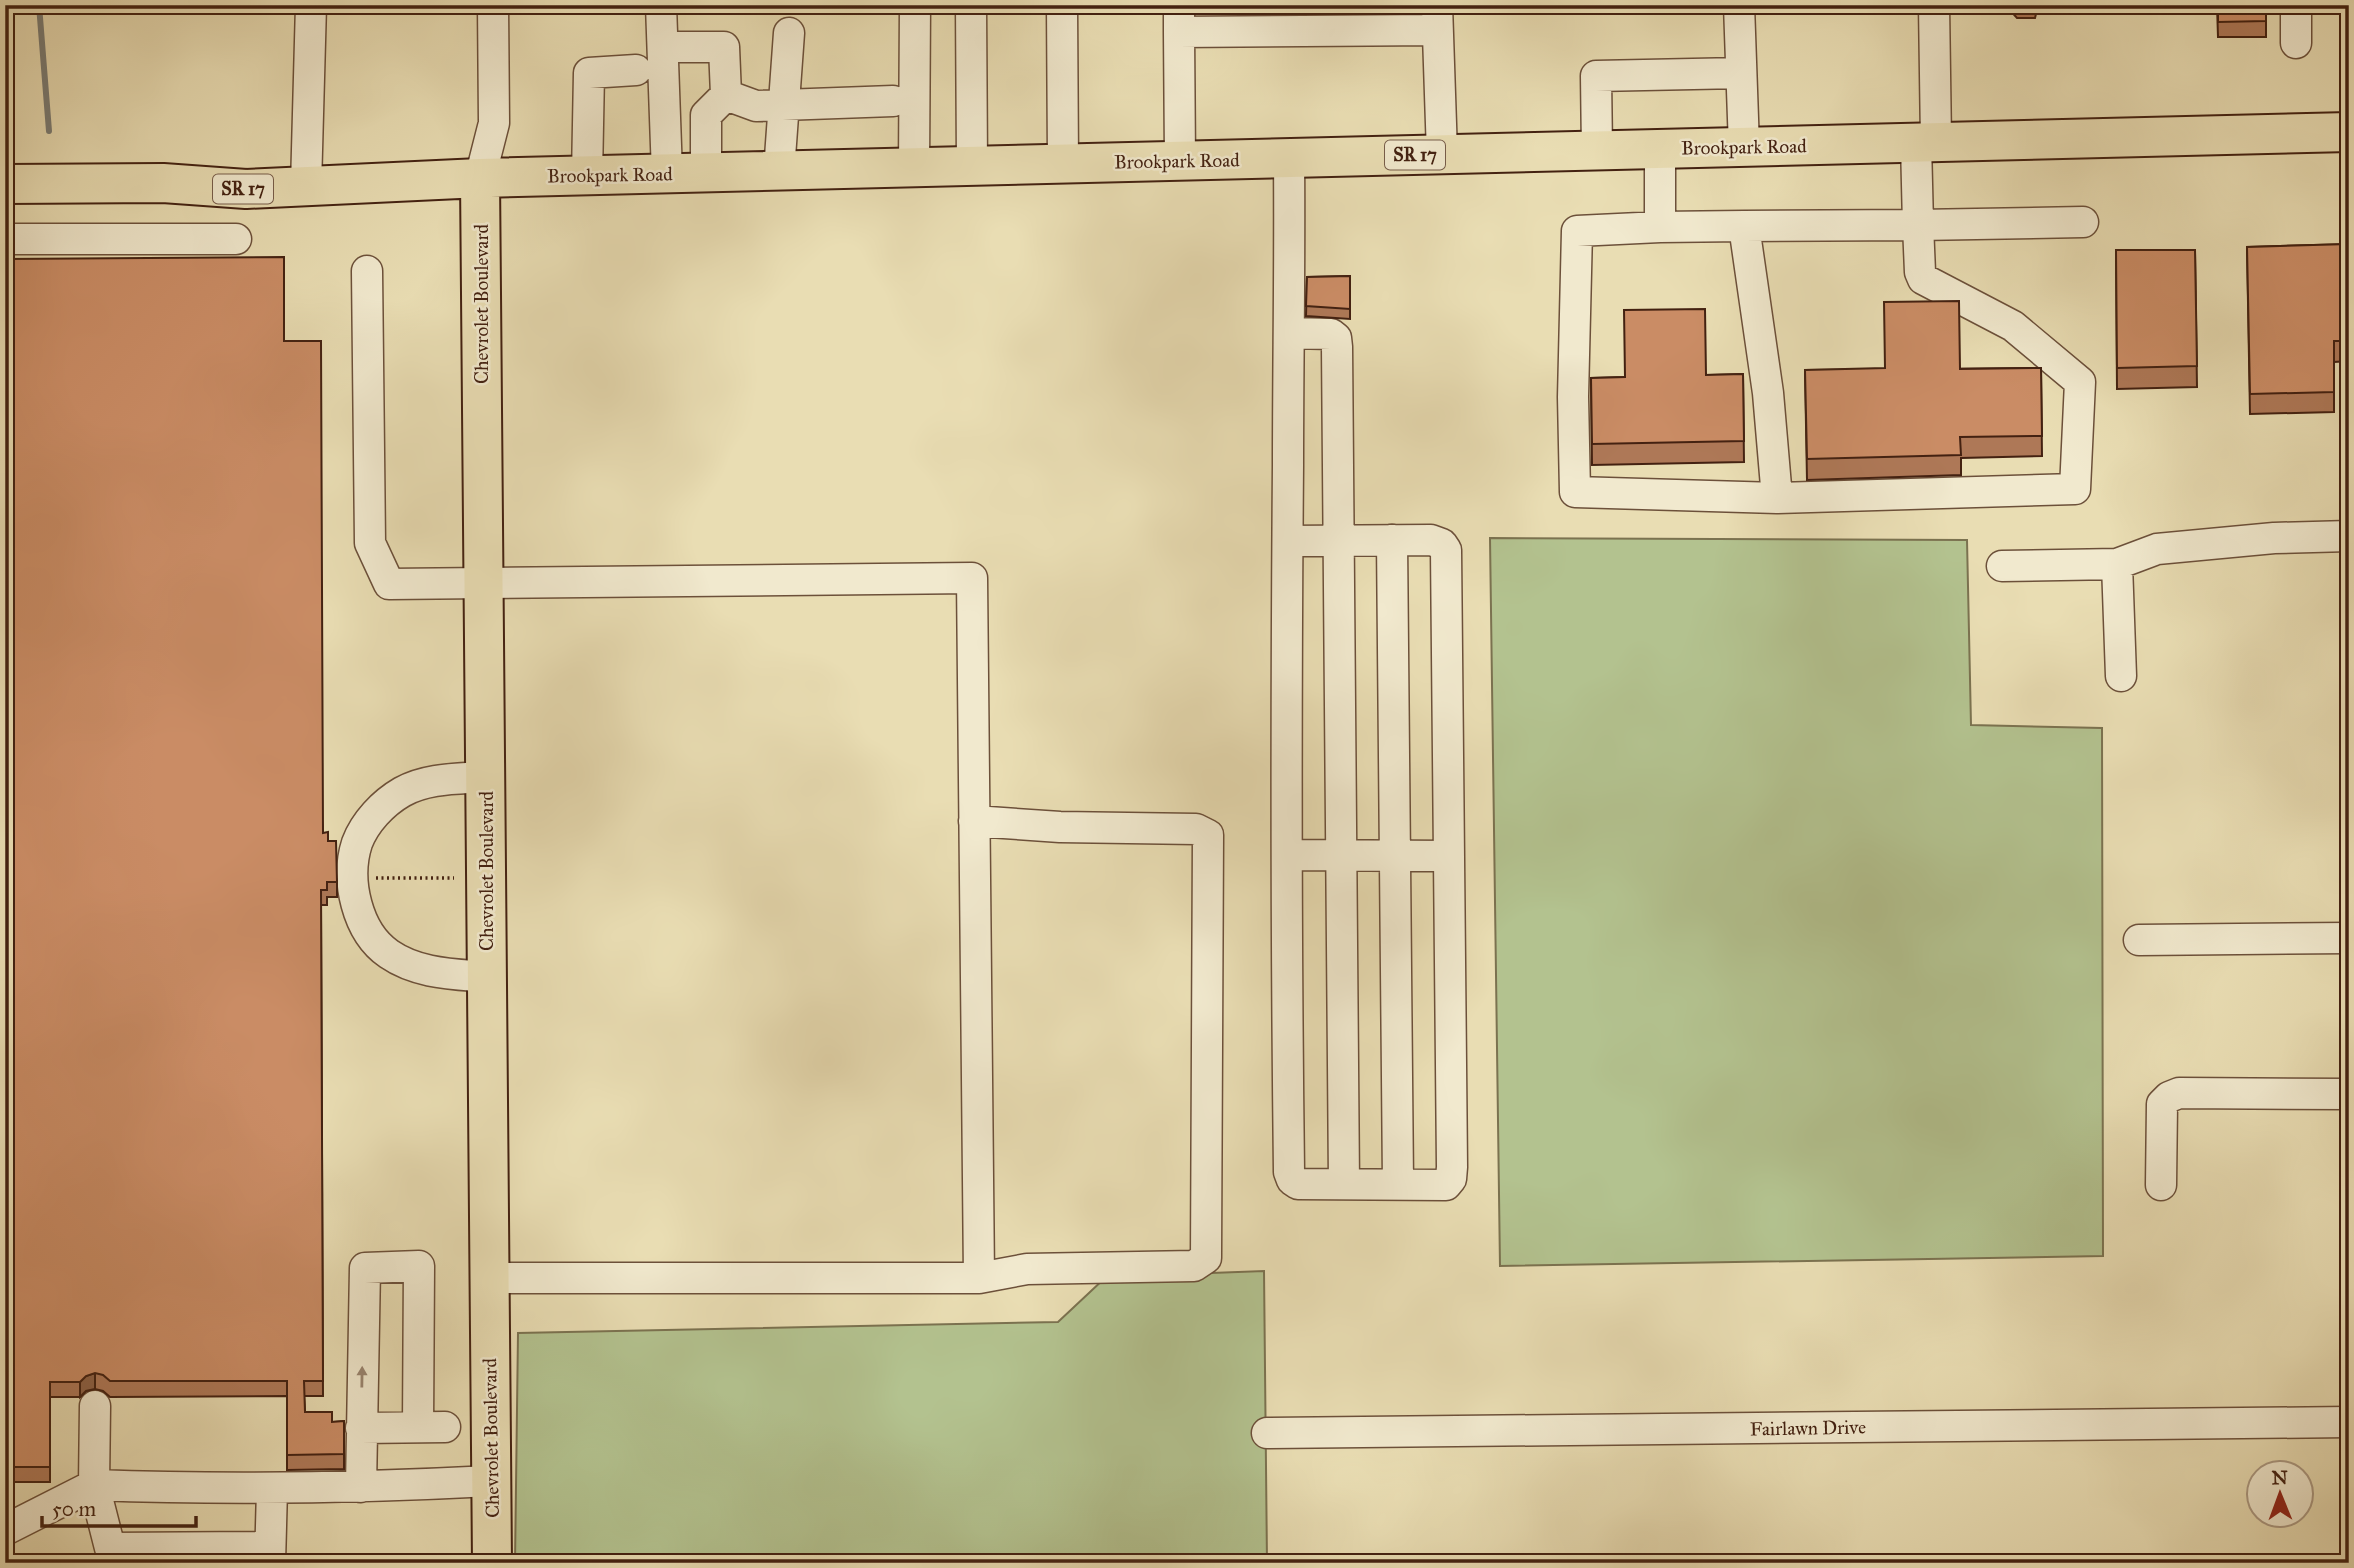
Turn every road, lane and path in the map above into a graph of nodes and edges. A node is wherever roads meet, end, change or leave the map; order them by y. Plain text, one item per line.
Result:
1 (311, 5) edge
2 (493, 5) edge
3 (661, 5) edge
4 (915, 5) edge
5 (971, 5) edge
6 (1062, 5) edge
7 (1738, 5) edge
8 (1934, 5) edge
9 (2296, 5) edge
10 (1436, 18) edge
11 (1179, 19) edge
12 (789, 33) dead end
13 (2296, 43) dead end
14 (663, 47) junction
15 (636, 70) dead end
16 (1741, 73) junction
17 (726, 95) junction
18 (893, 101) dead end
19 (783, 105) junction
20 (2349, 132) edge
21 (1926, 143) junction
22 (1744, 147) junction
23 (1660, 149) junction
24 (1597, 151) junction
25 (1442, 154) junction
26 (1289, 158) junction
27 (1180, 161) junction
28 (1063, 164) junction
29 (972, 166) junction
30 (914, 168) junction
31 (779, 171) junction
32 (706, 173) junction
33 (667, 174) junction
34 (587, 176) junction
35 (481, 178) junction
36 (5, 184) edge
37 (306, 186) junction
38 (2083, 222) dead end
39 (1918, 225) junction
40 (1744, 226) junction
41 (1660, 227) junction
42 (5, 239) edge
43 (236, 239) dead end
44 (367, 271) dead end
45 (1290, 333) junction
46 (1777, 498) junction
47 (2349, 536) edge
48 (1392, 540) junction
49 (1288, 541) junction
50 (1339, 541) junction
51 (2117, 564) junction
52 (2003, 566) dead end
53 (484, 583) junction
54 (2120, 676) dead end
55 (485, 777) junction
56 (974, 821) junction
57 (1287, 855) junction
58 (1341, 855) junction
59 (1396, 856) junction
60 (1449, 856) junction
61 (353, 878) junction
62 (454, 878) dead end
63 (2349, 938) edge
64 (2139, 940) dead end
65 (487, 977) junction
66 (2349, 1094) edge
67 (1344, 1184) junction
68 (1398, 1184) junction
69 (2161, 1185) dead end
70 (489, 1278) junction
71 (979, 1278) junction
72 (94, 1406) dead end
73 (2349, 1422) edge
74 (1267, 1433) dead end
75 (361, 1436) junction
76 (491, 1480) junction
77 (94, 1485) junction
78 (361, 1487) junction
79 (272, 1489) junction
80 (5, 1530) edge
81 (270, 1555) edge
82 (492, 1563) edge

1 - 37 street
2 - 35 street
3 - 14 street
4 - 30 street
5 - 29 street
6 - 28 street
7 - 16 street
8 - 21 street
9 - 13 street
10 - 11 street
10 - 25 street
11 - 27 street
12 - 19 street
14 - 17 street
14 - 33 street
15 - 34 street
16 - 22 street
16 - 24 street
17 - 19 street
17 - 32 street
18 - 19 street
19 - 31 street
20 - 21 main road, Brookpark Road / SR 17
21 - 22 main road, Brookpark Road / SR 17
21 - 39 street
22 - 23 main road, Brookpark Road / SR 17
23 - 24 main road, Brookpark Road / SR 17
23 - 41 street
24 - 25 main road, Brookpark Road / SR 17
25 - 26 main road, Brookpark Road / SR 17
26 - 27 main road, Brookpark Road / SR 17
26 - 45 street
27 - 28 main road, Brookpark Road / SR 17
28 - 29 main road, Brookpark Road / SR 17
29 - 30 main road, Brookpark Road / SR 17
30 - 31 main road, Brookpark Road / SR 17
31 - 32 main road, Brookpark Road / SR 17
32 - 33 main road, Brookpark Road / SR 17
33 - 34 main road, Brookpark Road / SR 17
34 - 35 main road, Brookpark Road / SR 17
35 - 37 main road, Brookpark Road / SR 17
35 - 53 main road, Chevrolet Boulevard
36 - 37 main road, Brookpark Road / SR 17
38 - 39 street
39 - 40 street
39 - 46 street
40 - 41 street
40 - 46 street
41 - 46 street
42 - 43 street
44 - 53 street
45 - 49 street
45 - 50 street
47 - 51 street
48 - 50 street
48 - 59 street
48 - 60 street
49 - 50 street
49 - 57 street
50 - 58 street
51 - 52 street
51 - 54 street
53 - 55 main road, Chevrolet Boulevard
53 - 56 street
55 - 61 street
55 - 65 main road, Chevrolet Boulevard
56 - 71 street
56 - 71 street
57 - 58 street
57 - 67 street
58 - 59 street
58 - 67 street
59 - 60 street
59 - 68 street
60 - 68 street
61 - 62 path
61 - 65 street
63 - 64 street
65 - 70 main road, Chevrolet Boulevard
66 - 69 street
67 - 68 street
70 - 71 street
70 - 76 main road, Chevrolet Boulevard
72 - 77 street
73 - 74 street, Fairlawn Drive
75 -> 75 street
75 - 78 street
76 - 78 street
76 - 82 main road, Chevrolet Boulevard
77 - 79 street
77 - 80 street
77 - 81 street
78 - 79 street
79 - 81 street

